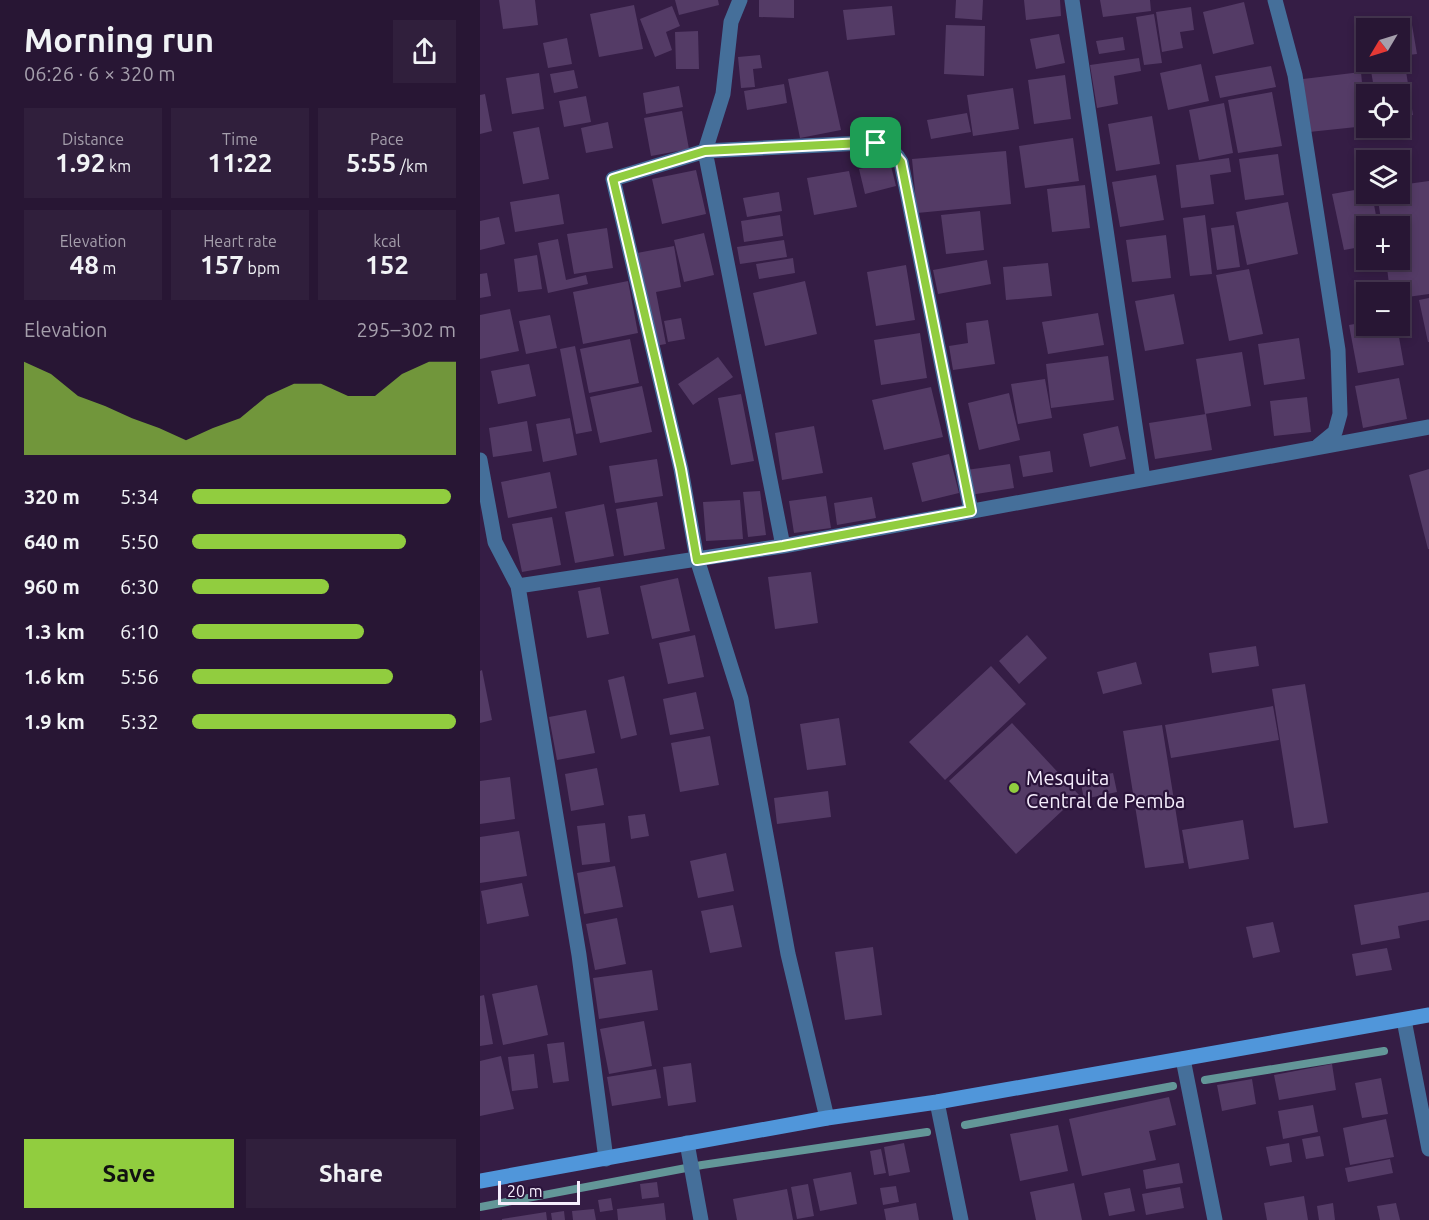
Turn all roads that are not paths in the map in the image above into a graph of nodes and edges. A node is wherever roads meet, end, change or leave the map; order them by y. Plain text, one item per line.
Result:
1 (740, 0) edge
2 (1072, 0) edge
3 (1275, 0) edge
4 (705, 151) junction
5 (1429, 427) edge
6 (1315, 447) junction
7 (480, 460) edge
8 (1143, 479) junction
9 (971, 511) junction
10 (783, 546) junction
11 (697, 560) junction
12 (518, 586) junction
13 (1429, 1015) edge
14 (1404, 1020) junction
15 (1183, 1059) junction
16 (937, 1102) junction
17 (827, 1118) junction
18 (687, 1143) junction
19 (1429, 1149) edge
20 (606, 1159) junction
21 (480, 1181) edge
22 (701, 1220) edge
23 (961, 1220) edge
24 (1215, 1220) edge

1 - 4 street
2 - 8 street
3 - 6 street
4 - 9 street
4 - 10 street
4 - 11 street
5 - 6 street
6 - 8 street
7 - 12 street
8 - 9 street
9 - 10 street
10 - 11 street
11 - 12 street
11 - 17 street
12 - 20 street
13 - 14 street
14 - 15 street
14 - 19 street
15 - 16 street
15 - 24 street
16 - 17 street
16 - 23 street
17 - 18 street
18 - 20 street
18 - 22 street
20 - 21 street

